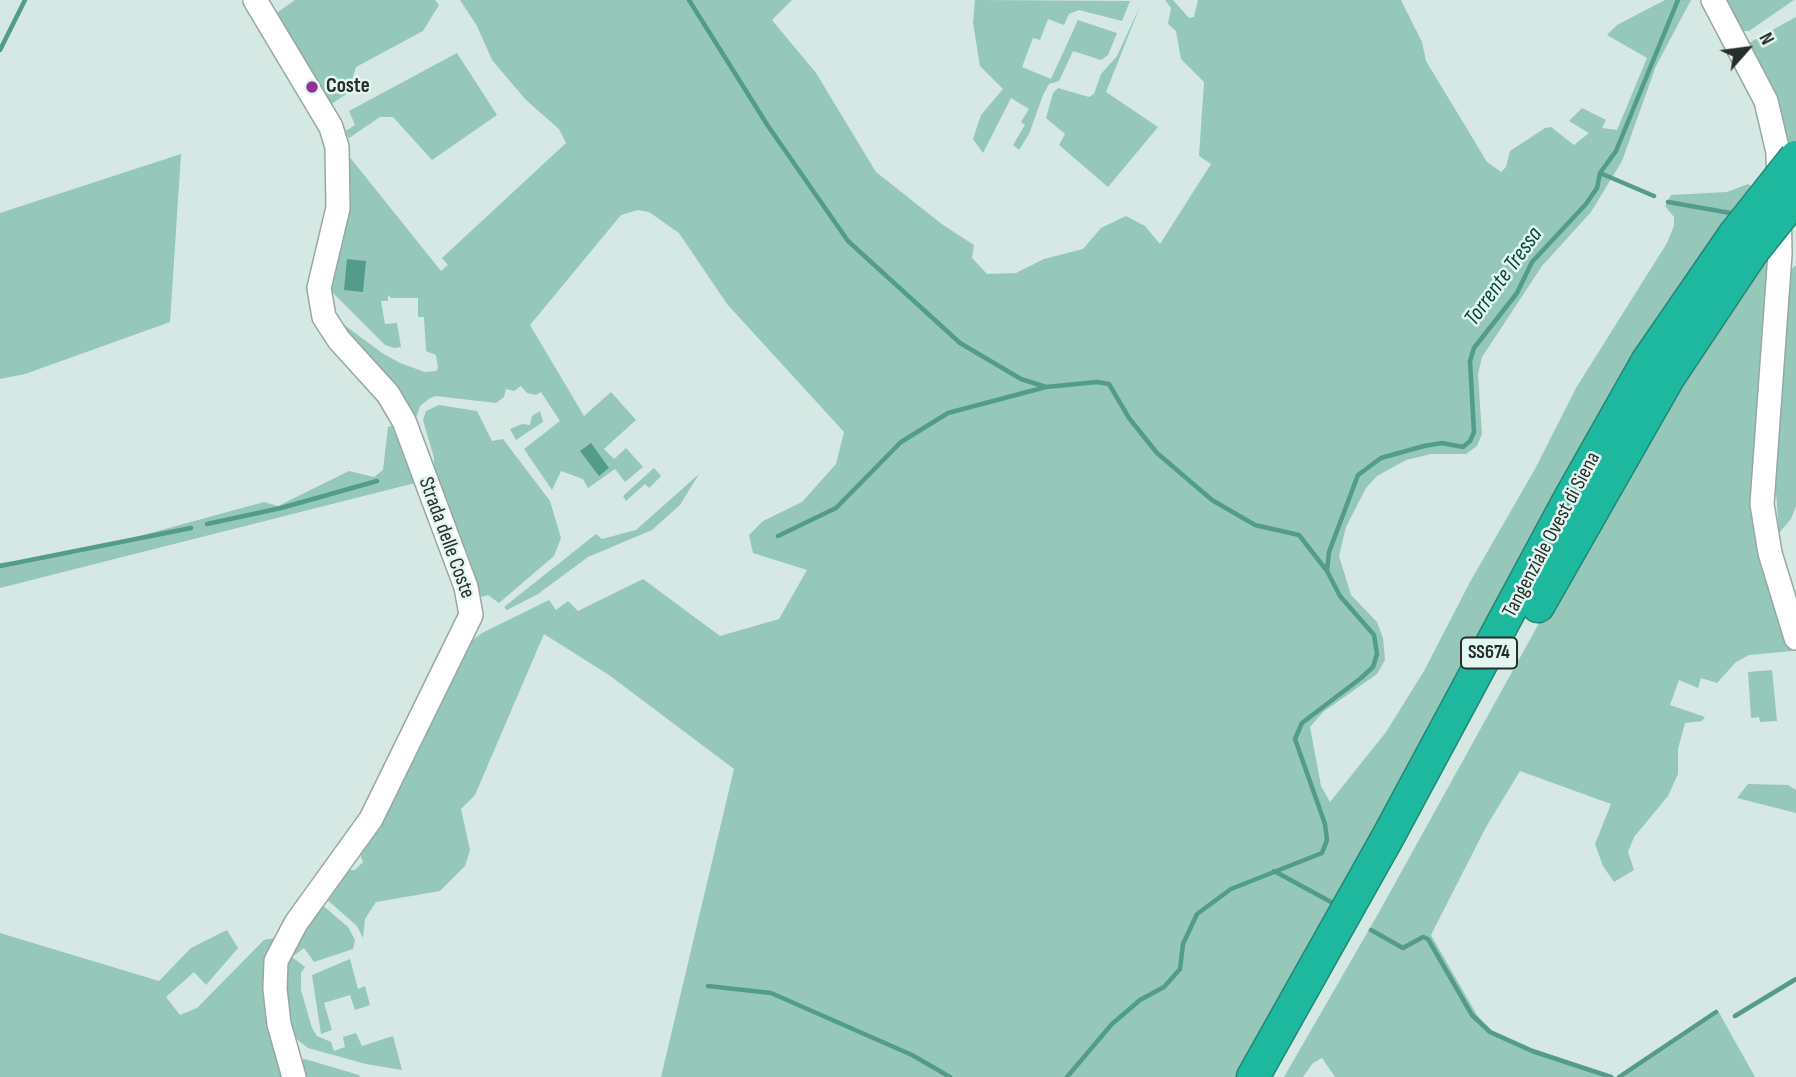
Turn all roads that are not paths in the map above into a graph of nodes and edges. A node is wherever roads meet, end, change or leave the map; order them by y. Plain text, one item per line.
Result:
1 (255, 0) edge
2 (1713, 0) edge
3 (1796, 157) edge
4 (1788, 198) edge
5 (1744, 243) junction
6 (1796, 638) edge
7 (294, 1077) edge
8 (1252, 1077) edge
9 (1273, 1077) edge

1 - 7 street, Strada delle Coste
2 - 4 street
3 - 5 highway, Tangenziale Ovest di Siena / SS674, bridge
4 - 5 highway, Tangenziale Ovest di Siena / SS674, bridge
4 - 6 street
5 - 8 highway, Tangenziale Ovest di Siena / SS674
5 - 9 highway, Tangenziale Ovest di Siena / SS674

